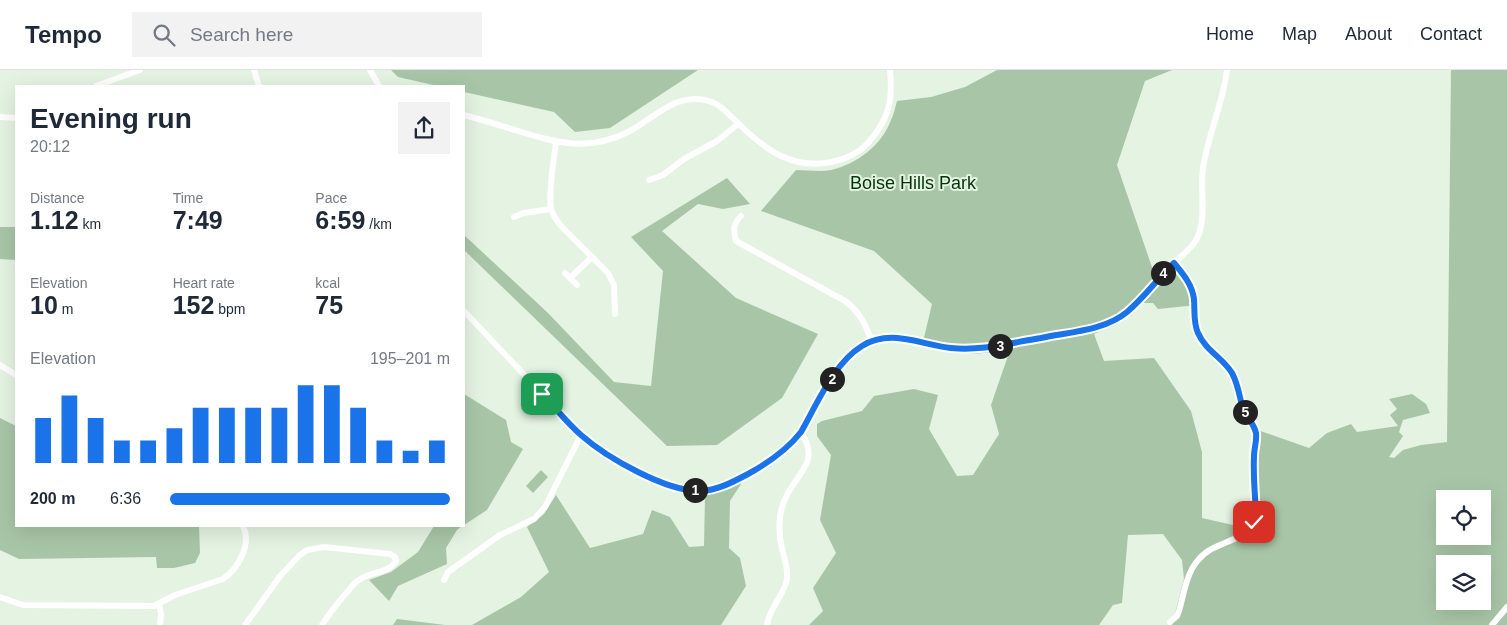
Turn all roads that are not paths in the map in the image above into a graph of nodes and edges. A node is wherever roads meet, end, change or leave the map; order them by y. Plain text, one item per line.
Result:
1 (140, 70) edge
2 (254, 70) edge
3 (370, 70) edge
4 (890, 70) edge
5 (1227, 70) edge
6 (98, 85) edge
7 (259, 85) edge
8 (378, 85) edge
9 (465, 115) edge
10 (0, 117) edge
11 (15, 118) edge
12 (738, 124) junction
13 (556, 142) junction
14 (649, 180) dead end
15 (551, 209) junction
16 (741, 216) dead end
17 (514, 217) dead end
18 (592, 257) junction
19 (1174, 263) junction
20 (565, 272) dead end
21 (570, 278) junction
22 (577, 285) dead end
23 (465, 312) edge
24 (615, 314) dead end
25 (872, 341) junction
26 (0, 365) edge
27 (15, 374) edge
28 (801, 432) junction
29 (581, 435) junction
30 (245, 527) edge
31 (444, 580) dead end
32 (0, 597) edge
33 (159, 603) junction
34 (1507, 607) edge
35 (1170, 622) dead end
36 (160, 625) edge
37 (245, 625) edge
38 (322, 625) edge
39 (767, 625) edge
40 (1492, 625) edge

1 - 6 street
2 - 7 street
3 - 8 street
4 - 12 street
5 - 19 street
9 - 13 street
10 - 11 street
12 - 13 street
12 - 14 street
13 - 15 street
15 - 17 street
15 - 18 street
16 - 25 street
18 - 21 street
18 - 24 street
19 - 25 street
19 - 35 street
20 - 21 street
21 - 22 street
23 - 29 street
25 - 28 street
26 - 27 street
28 - 29 street
28 - 39 street
29 - 31 street
30 - 33 street
32 - 33 street
33 - 36 street
34 - 40 street
37 - 38 street

